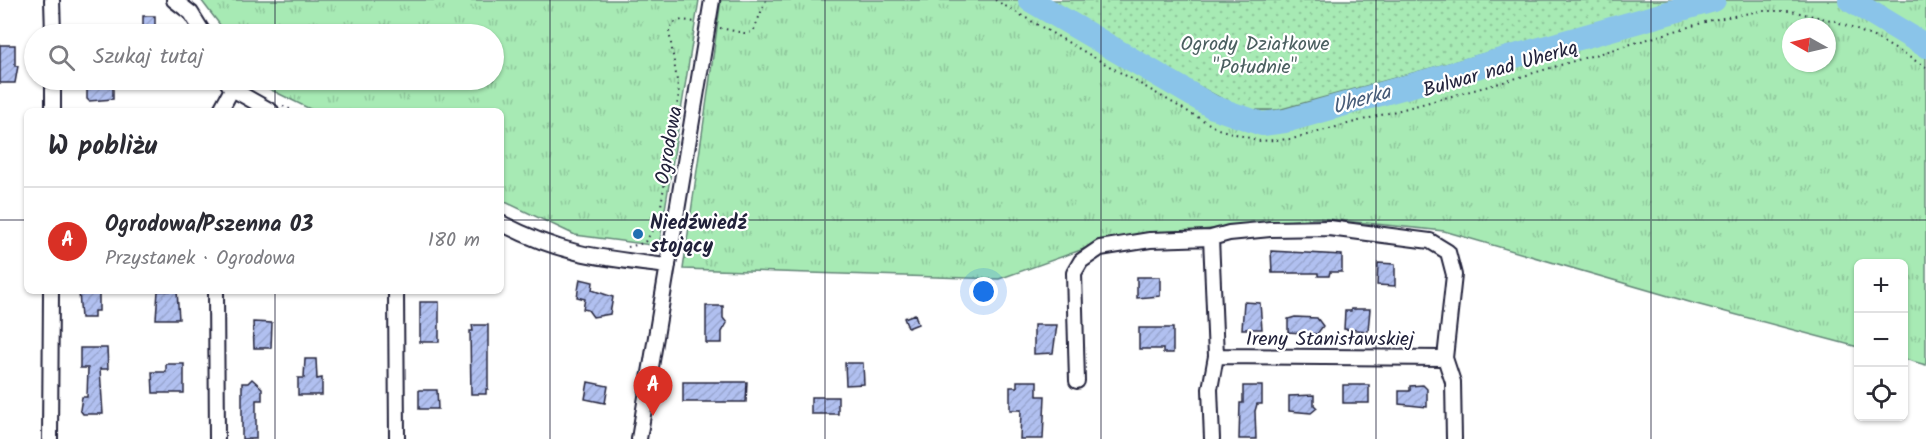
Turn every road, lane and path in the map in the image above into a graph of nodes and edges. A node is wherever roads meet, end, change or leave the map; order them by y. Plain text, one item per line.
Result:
1 (52, 0) edge
2 (174, 0) edge
3 (712, 0) edge
4 (766, 0) edge
5 (995, 0) edge
6 (699, 23) dead end
7 (53, 24) edge
8 (198, 24) edge
9 (717, 28) dead end
10 (1926, 67) edge
11 (53, 90) edge
12 (227, 90) edge
13 (238, 90) edge
14 (53, 108) edge
15 (221, 108) edge
16 (266, 108) edge
17 (504, 224) edge
18 (1211, 238) junction
19 (619, 247) dead end
20 (668, 266) junction
21 (51, 294) edge
22 (216, 294) edge
23 (396, 294) edge
24 (1216, 356) junction
25 (1445, 358) junction
26 (1077, 381) dead end
27 (50, 439) edge
28 (217, 439) edge
29 (397, 439) edge
30 (639, 439) edge
31 (1212, 439) edge
32 (1454, 439) edge

1 - 7 street
2 - 8 street
3 - 20 street, Ogrodowa
4 - 9 path
5 - 10 path, Bulwar nad Uherką
6 - 19 path
11 - 14 street
12 - 15 street
13 - 16 street
17 - 20 street
18 - 24 street
18 - 25 street
18 - 26 street
20 - 30 street, Ogrodowa
21 - 27 street
22 - 28 street
23 - 29 street
24 - 25 street, Ireny Stanisławskiej
24 - 31 street
25 - 32 street

